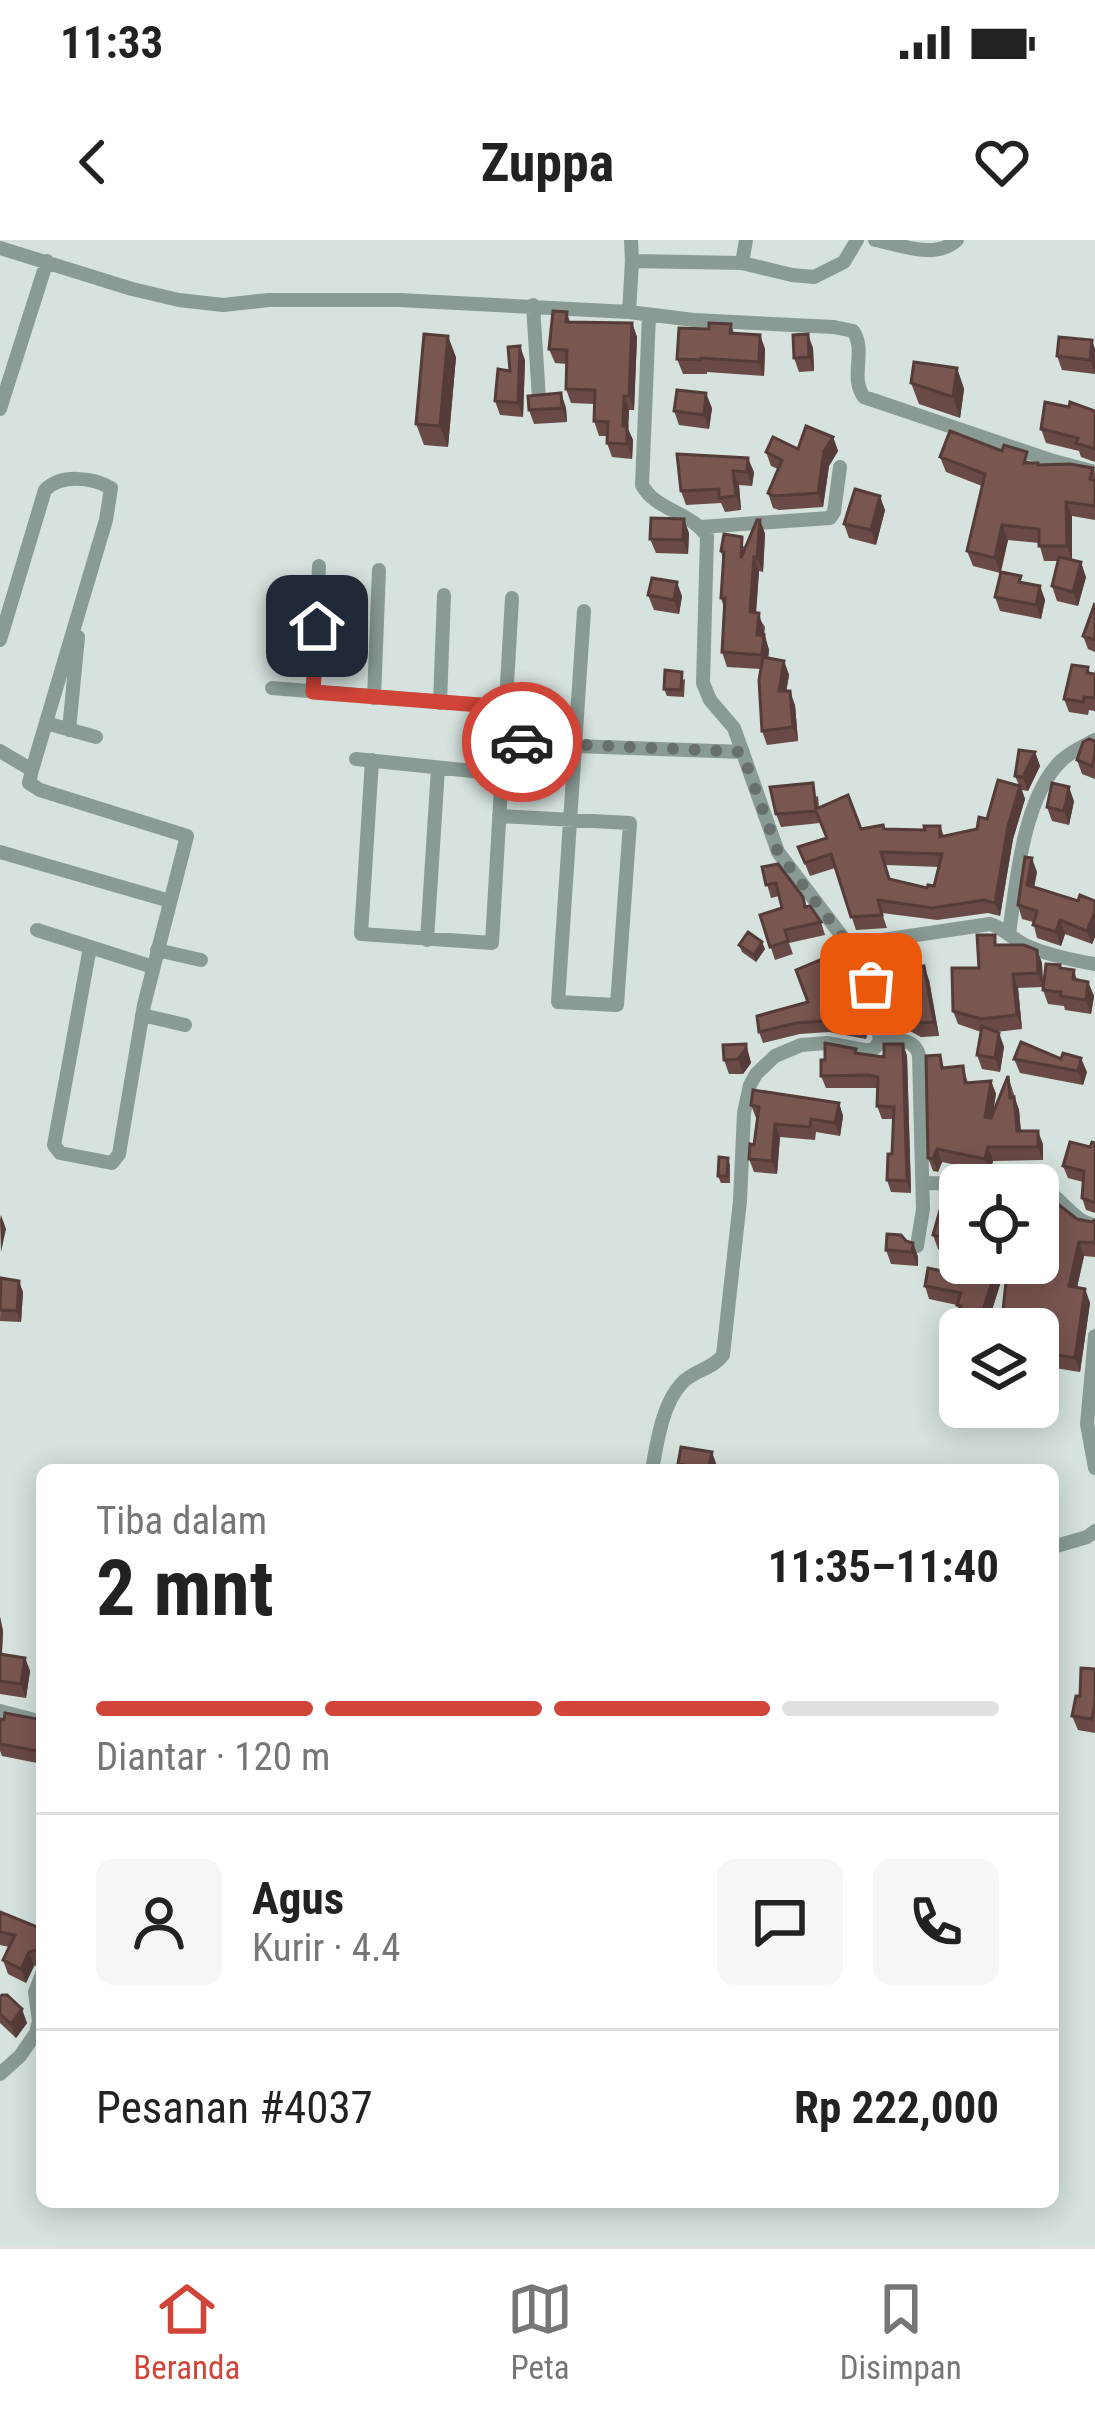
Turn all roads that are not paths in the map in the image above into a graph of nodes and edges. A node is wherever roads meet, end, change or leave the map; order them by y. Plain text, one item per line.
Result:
1 (631, 240) edge
2 (746, 240) edge
3 (857, 240) edge
4 (875, 240) edge
5 (957, 240) edge
6 (0, 248) edge
7 (46, 261) junction
8 (632, 261) junction
9 (742, 263) junction
10 (533, 305) junction
11 (629, 312) junction
12 (649, 315) junction
13 (3, 386) edge
14 (539, 399) edge
15 (0, 409) edge
16 (840, 467) dead end
17 (1095, 472) edge
18 (701, 527) junction
19 (319, 566) dead end
20 (380, 570) dead end
21 (444, 595) dead end
22 (512, 598) dead end
23 (82, 602) junction
24 (584, 611) dead end
25 (277, 624) dead end
26 (317, 626) junction
27 (0, 640) edge
28 (272, 688) dead end
29 (313, 692) junction
30 (374, 698) junction
31 (440, 703) junction
32 (506, 707) junction
33 (46, 723) junction
34 (69, 730) junction
35 (96, 737) dead end
36 (504, 740) junction
37 (1095, 740) edge
38 (575, 746) junction
39 (0, 751) edge
40 (742, 752) junction
41 (438, 768) junction
42 (32, 770) junction
43 (502, 774) junction
44 (500, 815) junction
45 (570, 821) junction
46 (0, 851) edge
47 (170, 901) junction
48 (37, 930) dead end
49 (1009, 934) junction
50 (427, 940) junction
51 (862, 943) junction
52 (90, 947) junction
53 (158, 950) junction
54 (201, 960) dead end
55 (1095, 964) edge
56 (153, 967) junction
57 (142, 1015) junction
58 (185, 1025) dead end
59 (880, 1040) junction
60 (923, 1183) junction
61 (939, 1183) edge
62 (1059, 1198) edge
63 (1095, 1225) edge
64 (916, 1246) edge
65 (1095, 1336) edge
66 (653, 1464) edge
67 (1095, 1468) edge
68 (1095, 1531) edge
69 (1059, 1545) edge
70 (0, 1711) edge
71 (36, 1720) edge
72 (36, 2033) edge
73 (0, 2074) edge

1 - 8 street
2 - 9 street
3 - 9 street
4 - 5 street
6 - 7 street
7 - 10 street
7 - 13 street
8 - 9 street
8 - 11 street
10 - 11 street
10 - 14 street
11 - 12 street
12 - 17 street
12 - 18 street
13 - 15 street
16 - 18 street
18 - 40 street
19 - 26 street
20 - 30 street
21 - 31 street
22 - 32 street
23 - 27 street
23 - 33 street
23 - 34 street
24 - 38 street
25 - 26 street
26 - 29 street
28 - 29 street
29 - 30 street
30 - 31 street
31 - 32 street
32 - 36 street
33 - 34 street
33 - 42 street
34 - 35 street
36 - 38 street
36 - 43 street
37 - 49 street
38 - 40 street
38 - 45 street
39 - 42 street
40 - 51 street
41 - 43 street
41 - 50 street
41 - 50 street
42 - 47 street
43 - 44 street
44 - 45 street
44 - 50 street
45 - 45 street
46 - 47 street
47 - 53 street
48 - 52 street
49 - 51 street
49 - 55 street
51 - 59 street
52 - 56 street
52 - 57 street
53 - 54 street
53 - 56 street
56 - 57 street
57 - 58 street
59 - 60 street
59 - 66 street
60 - 61 street
60 - 64 street
62 - 63 street
65 - 67 street
68 - 69 street
70 - 71 street
72 - 73 street

